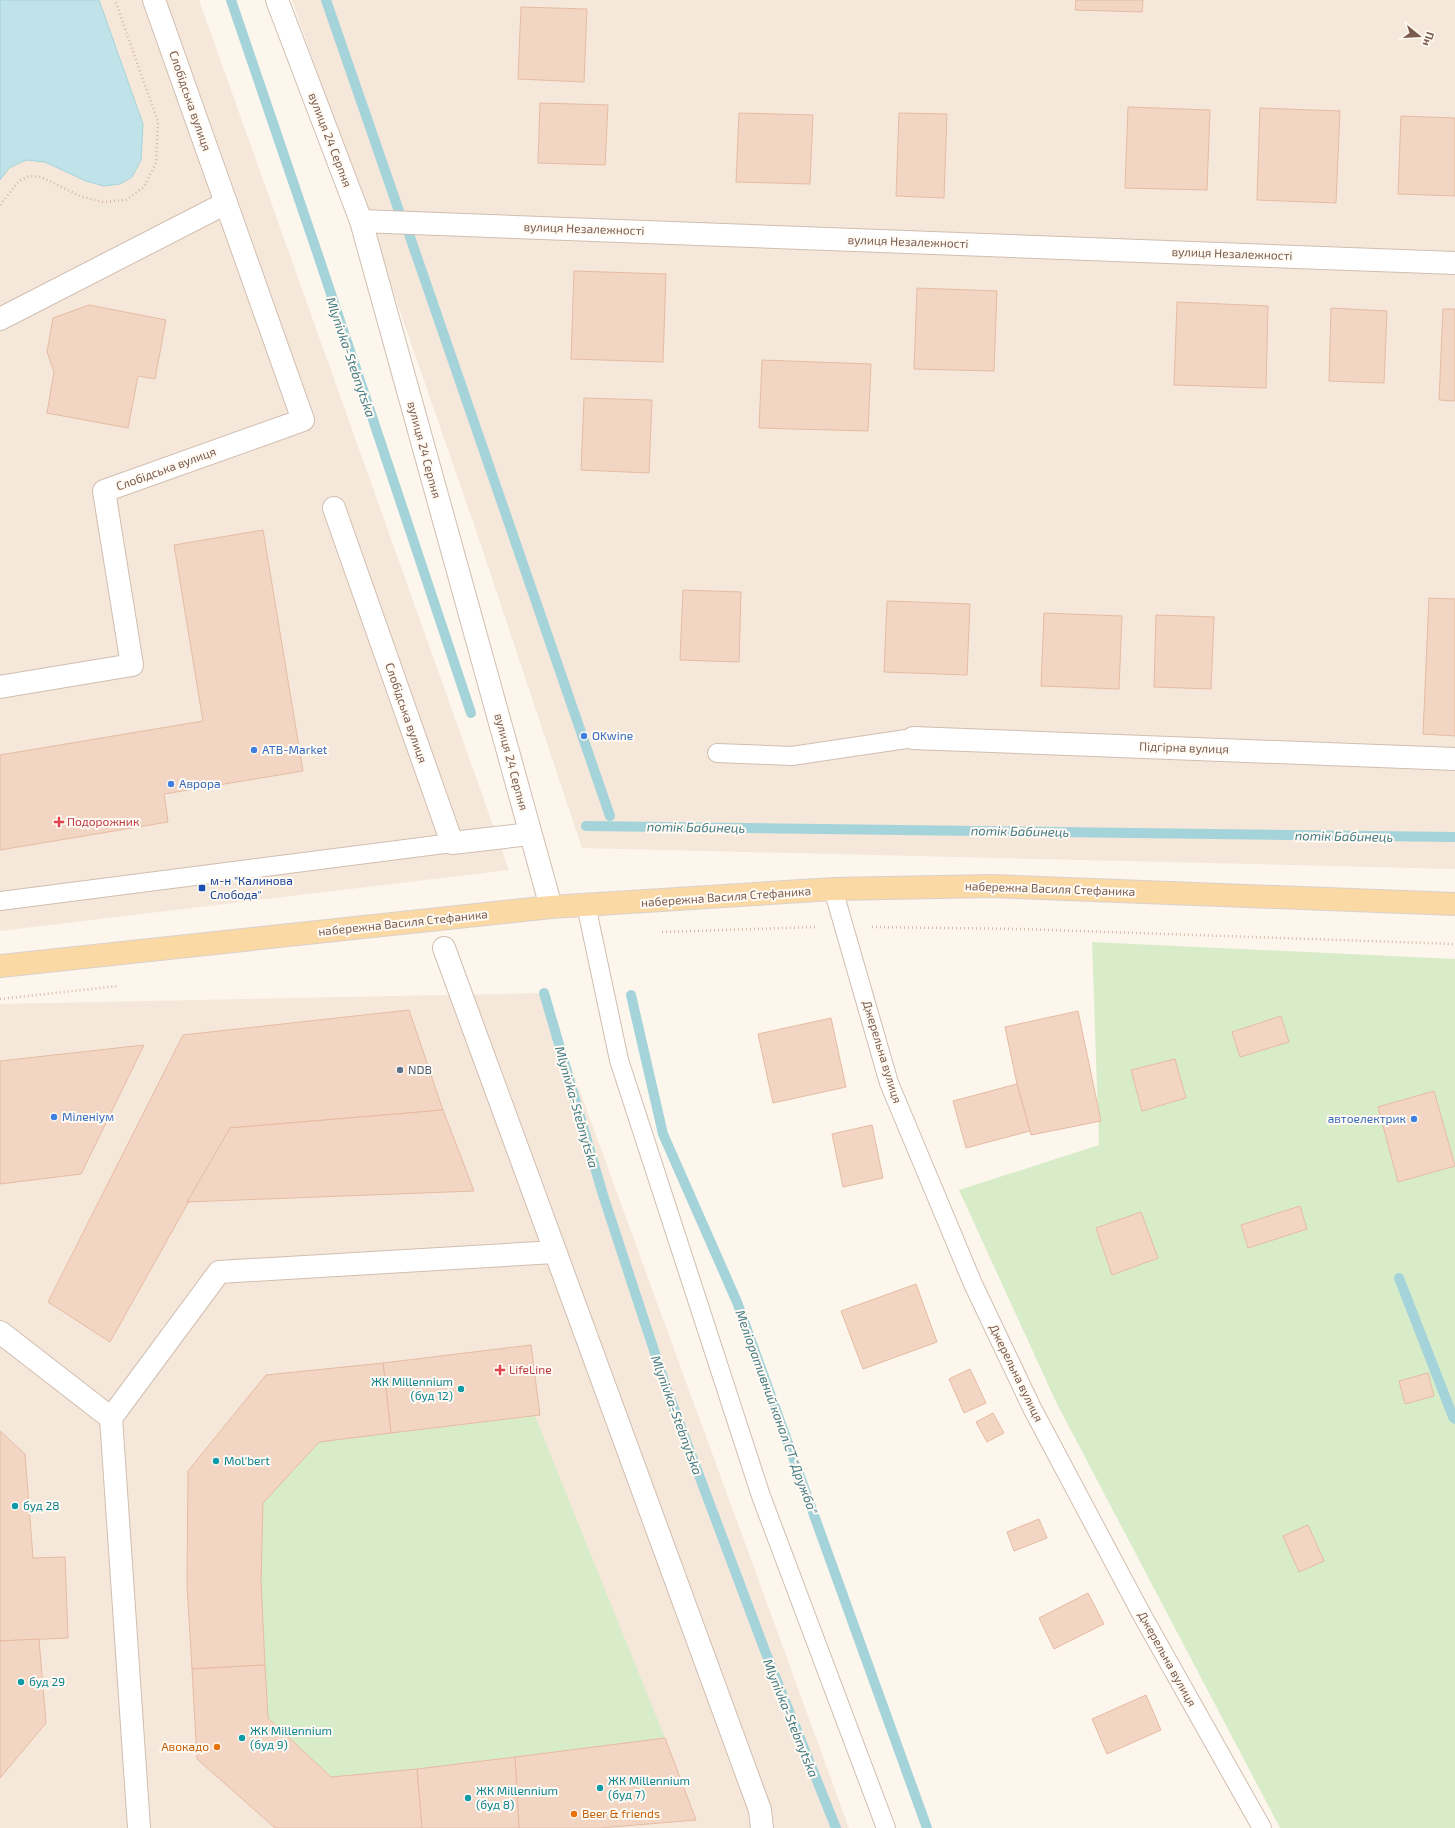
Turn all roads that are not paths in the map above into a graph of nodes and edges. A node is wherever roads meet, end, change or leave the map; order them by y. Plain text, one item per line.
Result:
1 (154, 0) edge
2 (277, 0) edge
3 (226, 203) junction
4 (361, 221) junction
5 (1455, 263) edge
6 (0, 319) edge
7 (334, 508) dead end
8 (0, 687) edge
9 (914, 738) joint
10 (717, 753) dead end
11 (1455, 759) edge
12 (530, 834) junction
13 (452, 843) junction
14 (834, 890) junction
15 (0, 901) edge
16 (1455, 904) edge
17 (586, 905) junction
18 (551, 907) junction
19 (444, 948) dead end
20 (0, 966) edge
21 (555, 1252) junction
22 (0, 1332) edge
23 (111, 1418) junction
24 (139, 1828) edge
25 (762, 1828) edge
26 (886, 1828) edge
27 (1262, 1828) edge

1 - 3 street, Слобідська вулиця
2 - 4 street, вулиця 24 Серпня
3 - 6 street
3 - 8 street, Слобідська вулиця
4 - 5 street, вулиця Незалежності
4 - 12 street, вулиця 24 Серпня
7 - 13 street, Слобідська вулиця
9 - 10 lane
9 - 11 street, Підгірна вулиця
12 - 13 street
12 - 18 street, вулиця 24 Серпня
13 - 15 lane
14 - 16 main road, набережна Василя Стефаника
14 - 17 main road, набережна Василя Стефаника
14 - 27 lane, Джерельна вулиця
17 - 18 main road, набережна Василя Стефаника
17 - 26 lane
18 - 20 main road, набережна Василя Стефаника
19 - 21 street
21 - 23 street
21 - 25 street
22 - 23 street
23 - 24 street

